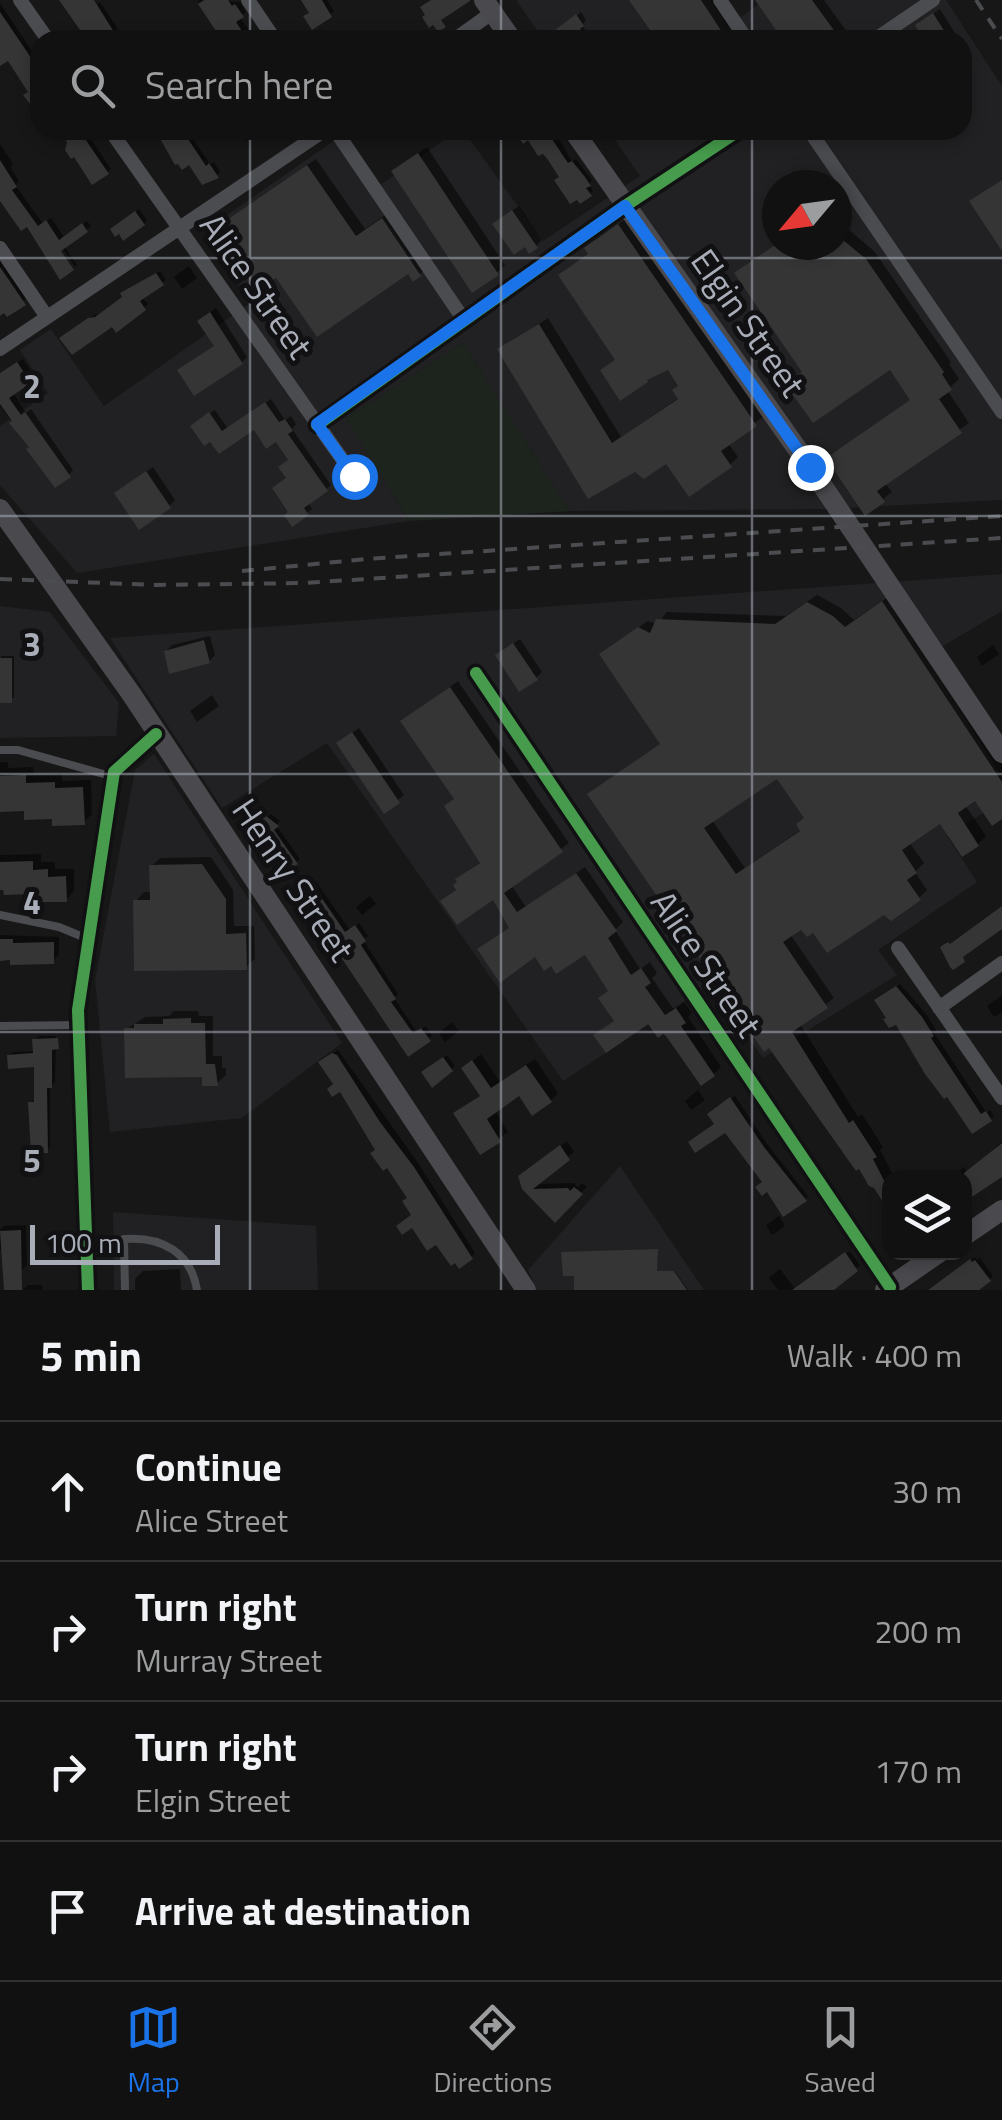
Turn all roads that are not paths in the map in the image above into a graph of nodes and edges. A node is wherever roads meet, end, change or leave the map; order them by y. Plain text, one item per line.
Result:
1 (20, 0) edge
2 (248, 0) edge
3 (720, 0) edge
4 (933, 0) edge
5 (489, 6) edge
6 (41, 30) edge
7 (268, 30) edge
8 (464, 30) edge
9 (505, 30) edge
10 (741, 30) edge
11 (889, 30) edge
12 (117, 140) edge
13 (310, 140) edge
14 (343, 140) edge
15 (580, 140) edge
16 (725, 140) edge
17 (816, 140) edge
18 (625, 206) junction
19 (178, 228) junction
20 (0, 248) edge
21 (46, 317) junction
22 (464, 320) junction
23 (0, 348) edge
24 (1002, 412) edge
25 (317, 424) junction
26 (354, 476) dead end
27 (0, 509) edge
28 (476, 673) dead end
29 (156, 734) junction
30 (0, 750) edge
31 (1002, 753) edge
32 (114, 772) junction
33 (0, 914) edge
34 (88, 940) junction
35 (898, 948) dead end
36 (1002, 962) edge
37 (939, 1008) junction
38 (79, 1025) junction
39 (0, 1026) edge
40 (1002, 1098) edge
41 (1002, 1210) edge
42 (972, 1231) edge
43 (928, 1260) edge
44 (887, 1288) edge
45 (88, 1290) edge
46 (125, 1290) edge
47 (198, 1290) edge
48 (526, 1290) edge

1 - 6 street
2 - 7 street
3 - 10 street
4 - 11 street
5 - 8 street
5 - 9 main road
12 - 19 street, Alice Street
13 - 19 street
14 - 22 street
15 - 18 main road, Elgin Street
16 - 18 street
17 - 24 street
18 - 22 street
18 - 31 main road, Elgin Street
19 - 21 street
19 - 25 street, Alice Street
20 - 21 street
21 - 23 street
22 - 25 street
25 - 26 street, Alice Street
27 - 29 main road, Henry Street
28 - 44 street, Alice Street
29 - 32 street
29 - 48 main road, Henry Street
30 - 32 lane
32 - 34 street
33 - 34 lane
34 - 38 street
35 - 37 street
36 - 37 street
37 - 40 street
38 - 39 lane
38 - 45 street
41 - 42 main road
43 - 44 main road
46 - 47 lane

